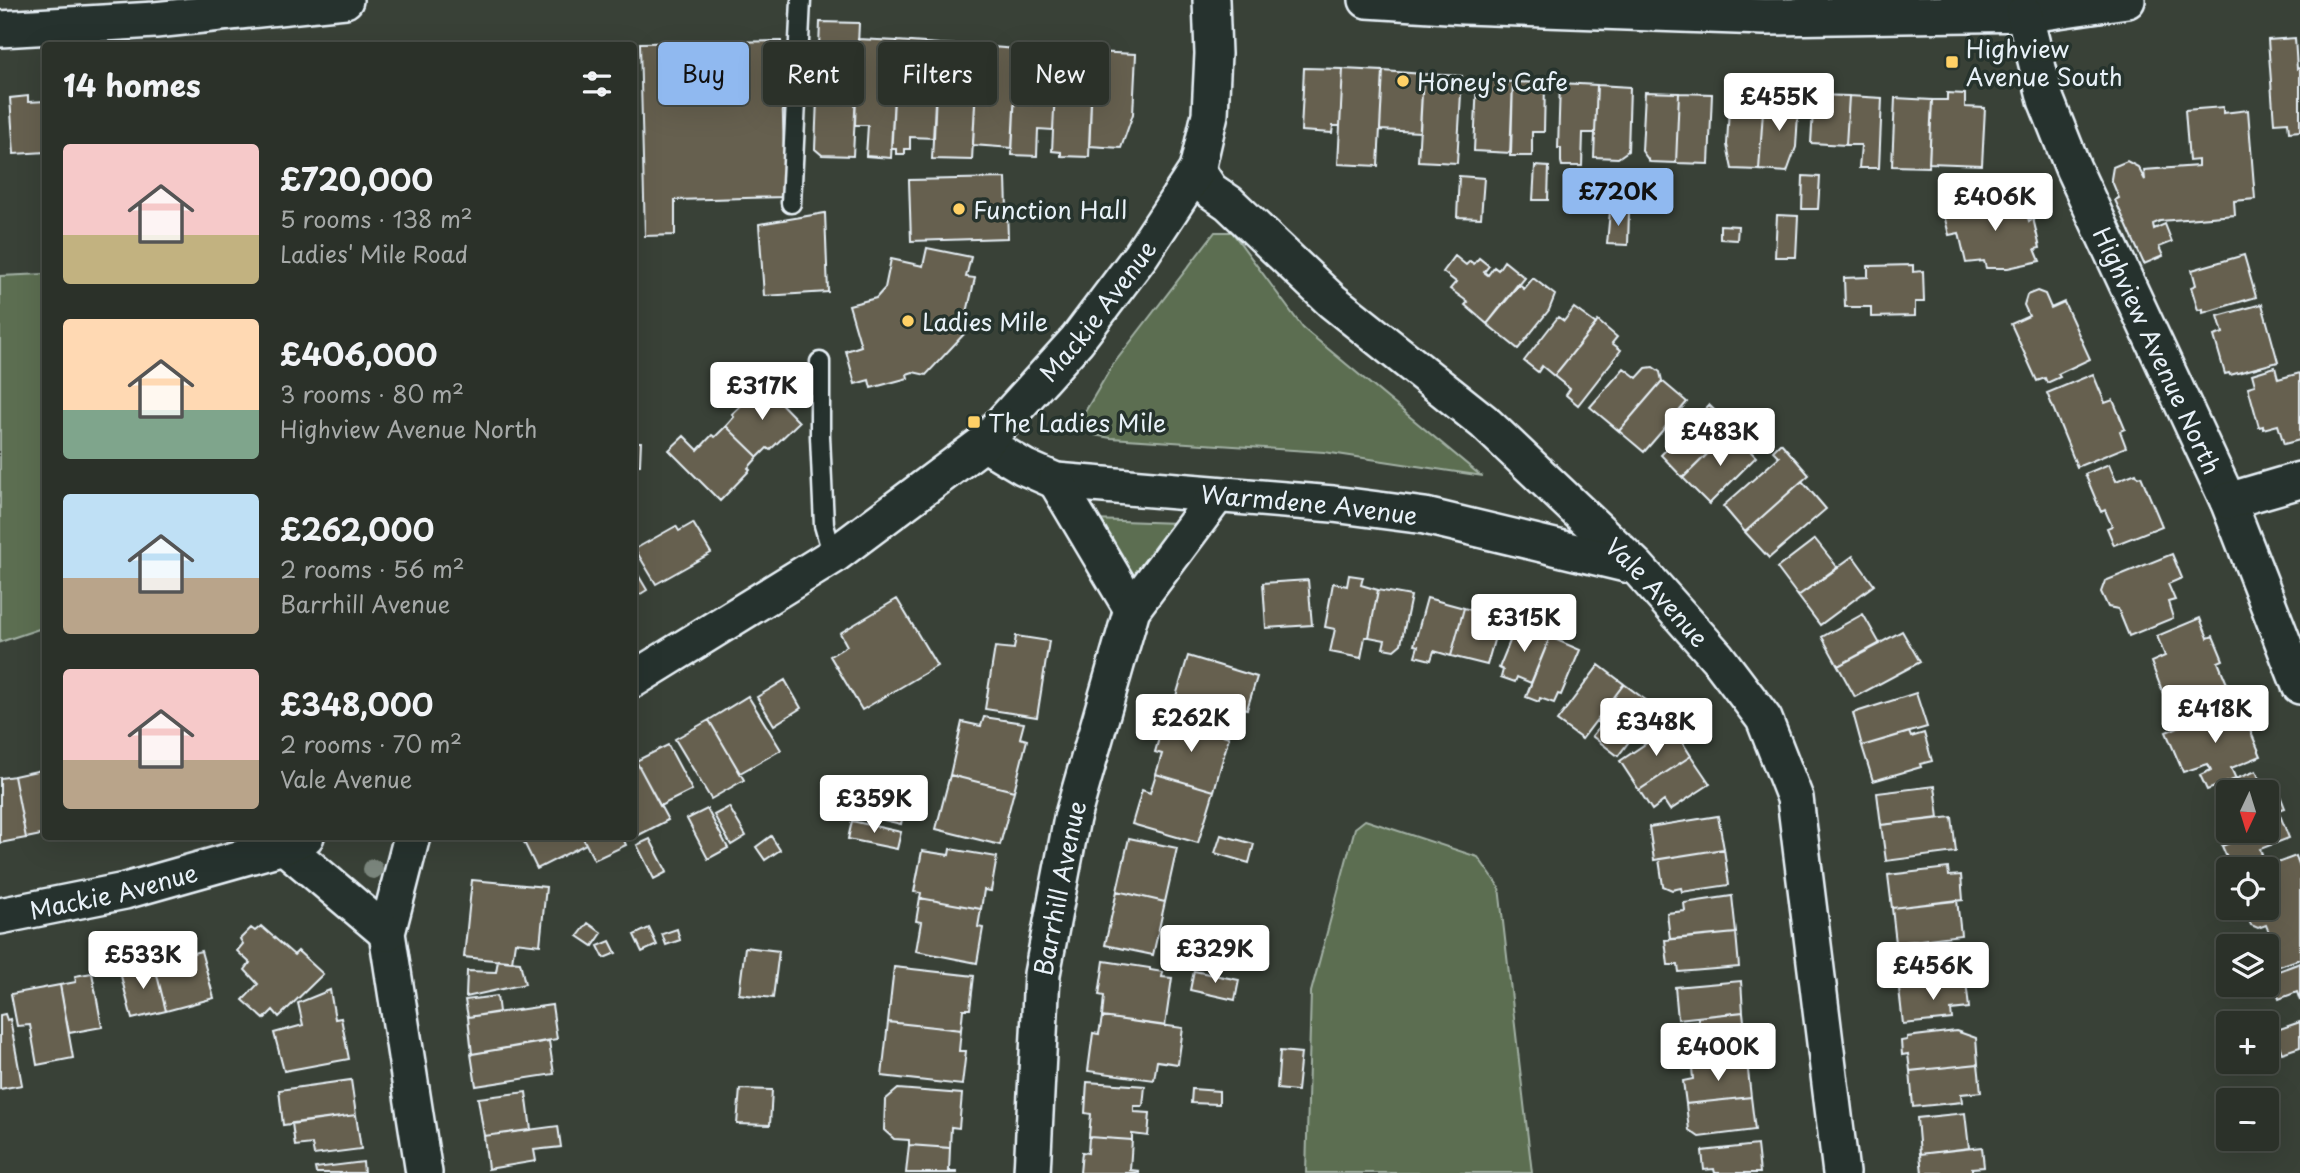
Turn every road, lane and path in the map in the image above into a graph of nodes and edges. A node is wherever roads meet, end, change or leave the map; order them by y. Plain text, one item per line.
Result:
1 (345, 0) edge
2 (801, 0) edge
3 (1211, 0) edge
4 (1367, 0) edge
5 (2127, 0) edge
6 (2033, 9) edge
7 (155, 10) edge
8 (0, 29) edge
9 (123, 34) edge
10 (1197, 170) junction
11 (792, 204) dead end
12 (820, 362) dead end
13 (984, 443) junction
14 (2300, 480) edge
15 (1056, 481) junction
16 (1217, 495) junction
17 (2228, 501) junction
18 (833, 556) junction
19 (1637, 567) junction
20 (1132, 609) junction
21 (637, 677) edge
22 (2300, 686) edge
23 (411, 840) edge
24 (295, 841) edge
25 (0, 916) edge
26 (387, 933) junction
27 (424, 1173) edge
28 (1032, 1173) edge
29 (1841, 1173) edge

1 - 7 street
2 - 11 lane
3 - 10 street, Mackie Avenue
4 - 6 street
5 - 6 street
6 - 17 street, Highview Avenue North
7 - 9 street
8 - 9 street
10 - 13 street, Mackie Avenue
10 - 19 street, Vale Avenue
12 - 18 lane
13 - 15 street, Warmdene Avenue
13 - 18 street, Mackie Avenue
14 - 17 street
15 - 16 street, Warmdene Avenue
15 - 20 street
16 - 19 street, Warmdene Avenue
16 - 20 street, Barrhill Avenue
17 - 22 street, Highview Avenue North
18 - 21 street, Mackie Avenue
19 - 29 street, Vale Avenue
20 - 28 street, Barrhill Avenue
23 - 26 street
24 - 25 street, Mackie Avenue
24 - 26 street
26 - 27 street

